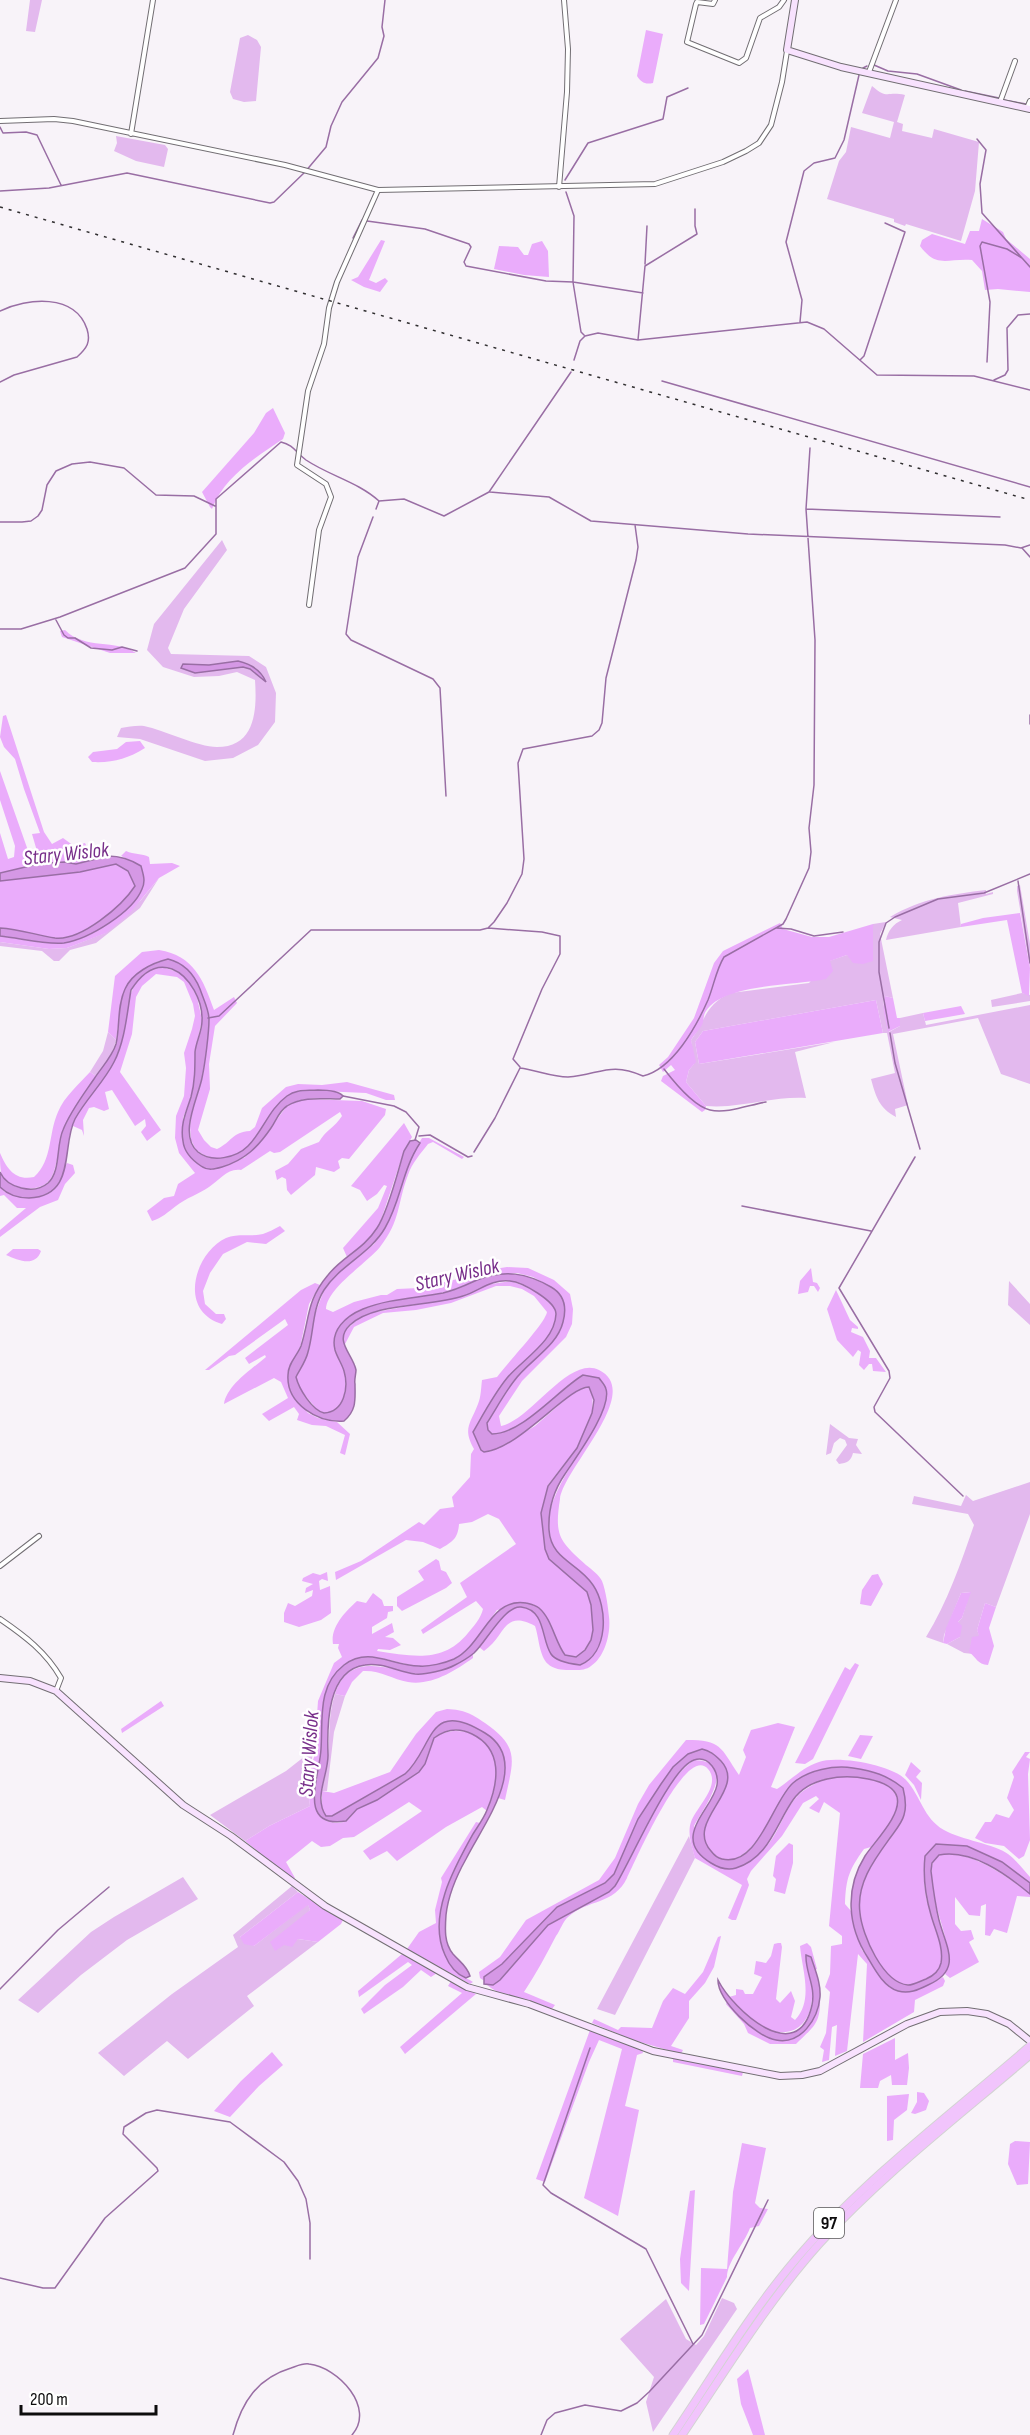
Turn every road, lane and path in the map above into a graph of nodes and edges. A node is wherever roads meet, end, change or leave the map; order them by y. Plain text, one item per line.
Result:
1 (153, 0) edge
2 (564, 0) edge
3 (715, 0) edge
4 (784, 0) edge
5 (795, 0) edge
6 (896, 0) edge
7 (787, 50) junction
8 (1015, 61) dead end
9 (869, 73) junction
10 (1030, 100) edge
11 (1000, 102) junction
12 (1029, 109) edge
13 (0, 121) edge
14 (131, 134) junction
15 (559, 187) junction
16 (378, 190) junction
17 (309, 605) dead end
18 (39, 1536) dead end
19 (0, 1566) edge
20 (0, 1619) edge
21 (0, 1678) edge
22 (56, 1691) junction
23 (1030, 2041) edge
24 (1029, 2050) edge
25 (673, 2435) edge
26 (682, 2435) edge

1 - 14 street
2 - 15 street
3 - 4 street
5 - 7 street
6 - 9 street
7 - 9 street
7 - 15 street
8 - 11 street
9 - 11 street
10 - 12 street
11 - 12 street
13 - 14 street
14 - 16 street
15 - 16 street
16 - 17 street
18 - 19 street
20 - 22 street
21 - 22 street
22 - 23 street
24 - 25 main road, 97
24 - 26 main road, 97

